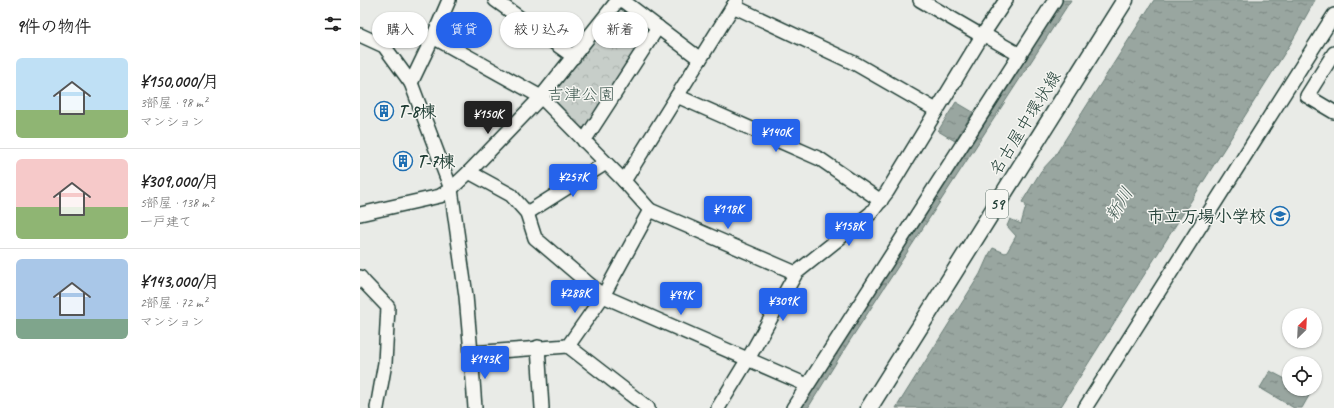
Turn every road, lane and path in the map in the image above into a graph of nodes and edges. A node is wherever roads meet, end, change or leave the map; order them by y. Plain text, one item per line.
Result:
1 (449, 0) edge
2 (495, 0) edge
3 (618, 0) edge
4 (622, 0) edge
5 (920, 0) edge
6 (1006, 0) edge
7 (1055, 0) edge
8 (1125, 0) edge
9 (735, 3) edge
10 (1334, 15) edge
11 (658, 27) junction
12 (1330, 31) edge
13 (360, 35) edge
14 (982, 35) junction
15 (433, 37) junction
16 (1334, 53) edge
17 (1020, 55) junction
18 (574, 57) junction
19 (700, 59) junction
20 (411, 83) junction
21 (677, 96) junction
22 (541, 97) junction
23 (936, 110) junction
24 (1334, 112) edge
25 (584, 141) junction
26 (606, 163) junction
27 (470, 172) junction
28 (624, 181) junction
29 (451, 189) junction
30 (881, 201) junction
31 (650, 210) junction
32 (527, 213) junction
33 (360, 214) edge
34 (796, 273) junction
35 (360, 277) edge
36 (603, 296) junction
37 (568, 346) junction
38 (538, 347) junction
39 (471, 353) junction
40 (748, 359) junction
41 (807, 385) junction
42 (642, 406) edge
43 (377, 408) edge
44 (475, 408) edge
45 (542, 408) edge
46 (718, 408) edge
47 (793, 408) edge
48 (869, 408) edge
49 (1085, 408) edge

1 - 15 street
2 - 18 street
3 - 18 street
4 - 11 street
5 - 14 street
6 - 14 street
7 - 17 street
8 - 48 main road, 名古屋中環状線 / 59
9 - 19 street
9 - 23 street
10 - 12 street
11 - 19 street
11 - 25 street
12 - 49 street
13 - 20 street
14 - 17 street
14 - 23 street
15 - 20 street
15 - 22 street
16 - 24 street
17 - 41 street
18 - 22 street
19 - 21 street
20 - 29 street
21 - 28 street
21 - 30 street
22 - 25 street
22 - 27 street
23 - 30 street
25 - 26 street
26 - 28 street
26 - 32 street
27 - 29 street
27 - 32 street
28 - 31 street
29 - 33 street
29 - 39 street
30 - 34 street
31 - 34 street
31 - 36 street
32 - 36 street
34 - 40 street
35 - 43 street
36 - 37 street
36 - 40 street
37 - 38 street
37 - 42 street
38 - 39 street
38 - 45 street
39 - 44 street
40 - 41 street
40 - 46 street
41 - 47 street

